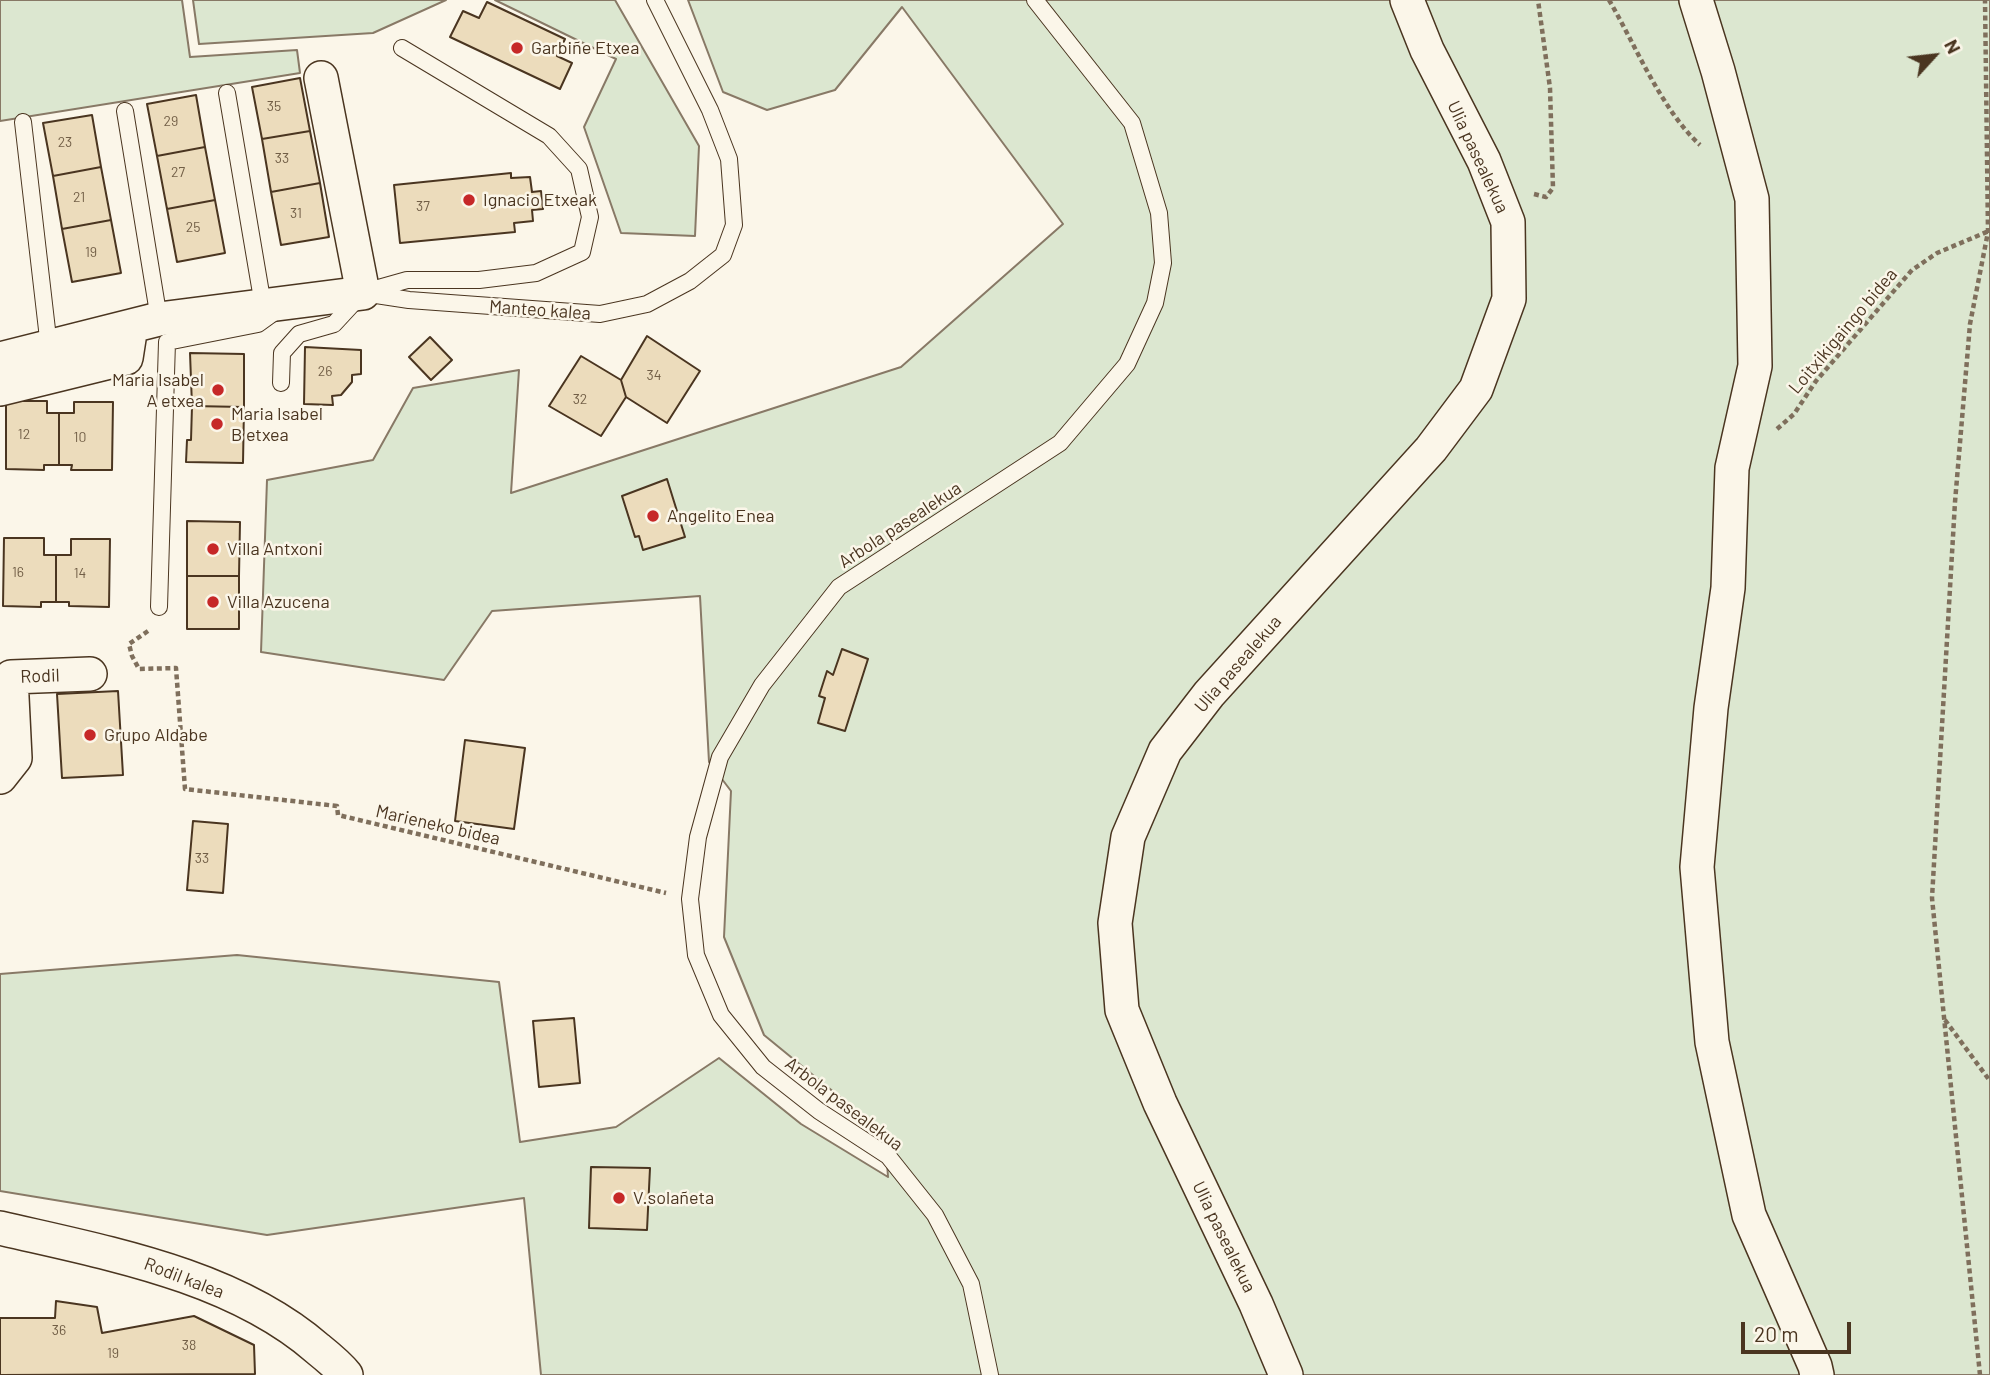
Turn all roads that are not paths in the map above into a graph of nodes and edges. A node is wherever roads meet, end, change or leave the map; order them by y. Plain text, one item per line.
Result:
1 (1035, 0) edge
2 (1407, 0) edge
3 (1696, 0) edge
4 (656, 1) edge
5 (402, 48) dead end
6 (321, 78) dead end
7 (227, 93) dead end
8 (125, 111) dead end
9 (23, 122) dead end
10 (363, 293) junction
11 (274, 304) junction
12 (145, 322) junction
13 (49, 347) junction
14 (0, 359) edge
15 (281, 383) dead end
16 (0, 389) edge
17 (159, 607) road end
18 (90, 674) dead end
19 (0, 777) edge
20 (0, 1228) edge
21 (346, 1375) edge
22 (990, 1375) edge
23 (1286, 1375) edge
24 (1817, 1375) edge

1 - 22 lane, Arbola pasealekua
2 - 23 street, Ulia pasealekua
3 - 24 street
4 - 10 lane, Manteo kalea
5 - 10 lane, Manteo kalea
6 - 10 street
7 - 11 lane
8 - 12 lane
9 - 13 lane
10 - 11 street, Manteo kalea
10 - 15 lane
11 - 12 street, Manteo kalea
11 - 17 lane
12 - 13 street, Manteo kalea
12 - 16 street
13 - 14 street, Manteo kalea
18 - 19 street, Rodil
20 - 21 street, Rodil kalea

